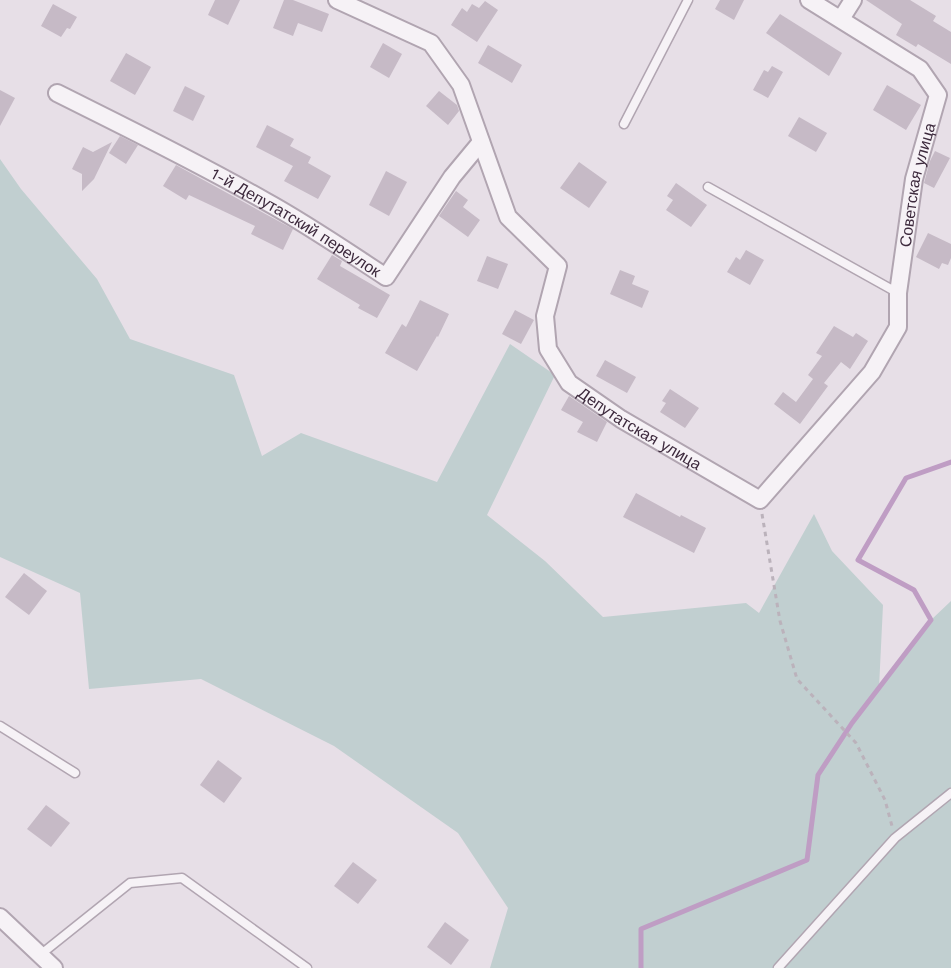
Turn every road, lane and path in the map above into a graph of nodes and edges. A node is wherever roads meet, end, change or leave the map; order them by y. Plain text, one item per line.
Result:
1 (337, 0) edge
2 (688, 0) edge
3 (810, 0) edge
4 (852, 0) edge
5 (841, 19) junction
6 (57, 93) dead end
7 (624, 124) dead end
8 (481, 142) junction
9 (708, 187) dead end
10 (898, 293) junction
11 (760, 500) junction
12 (0, 726) edge
13 (75, 773) dead end
14 (951, 793) edge
15 (895, 838) junction
16 (0, 917) edge
17 (40, 955) junction
18 (54, 968) edge
19 (307, 968) edge
20 (778, 968) edge

1 - 8 street, Депутатская улица
2 - 7 lane
3 - 5 street, Советская улица
4 - 5 street
5 - 10 street, Советская улица
6 - 8 street, 1-й Депутатский переулок
8 - 11 street, Депутатская улица
9 - 10 lane
10 - 11 street
11 - 15 path
12 - 13 lane
14 - 15 lane
15 - 20 lane
16 - 17 street
17 - 18 street
17 - 19 lane

